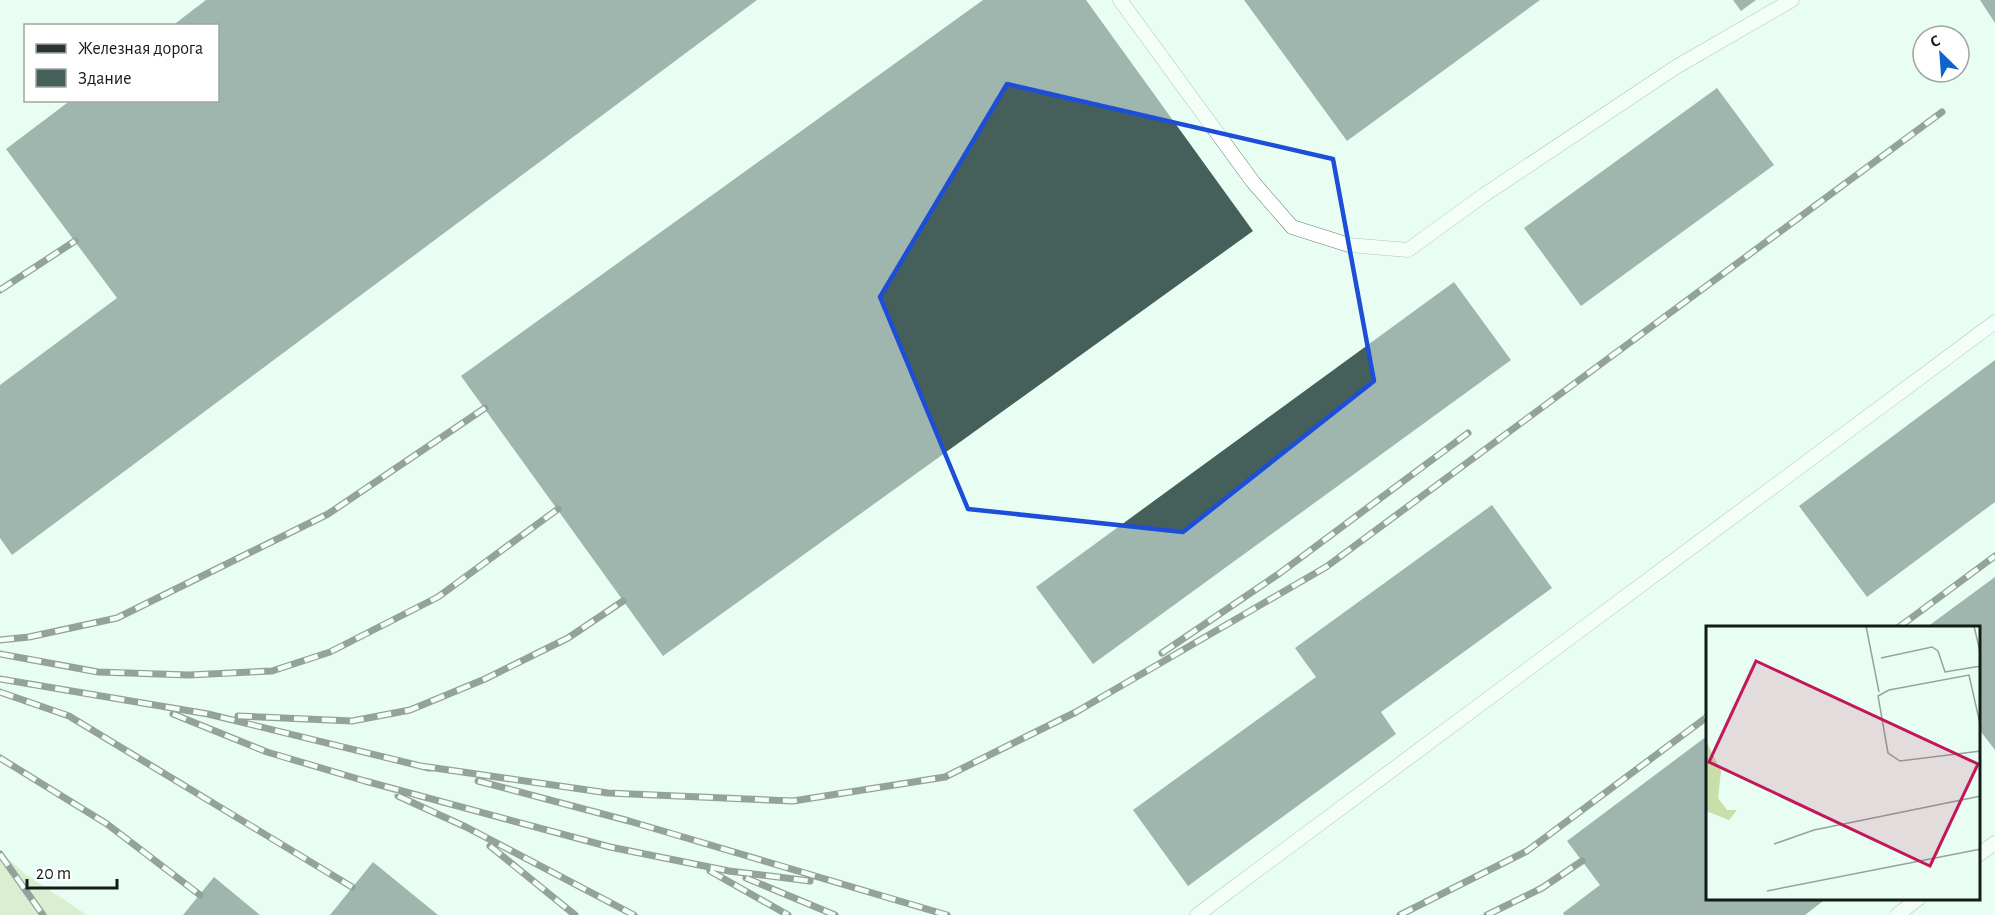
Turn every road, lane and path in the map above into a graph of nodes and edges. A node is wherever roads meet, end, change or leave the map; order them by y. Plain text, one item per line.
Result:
1 (1120, 0) edge
2 (1792, 0) edge
3 (1995, 322) edge
4 (1995, 843) edge
5 (1980, 854) edge
6 (1916, 900) edge
7 (1197, 915) edge
8 (1897, 915) edge

1 - 2 lane
3 - 7 lane
4 - 5 lane
6 - 8 lane

